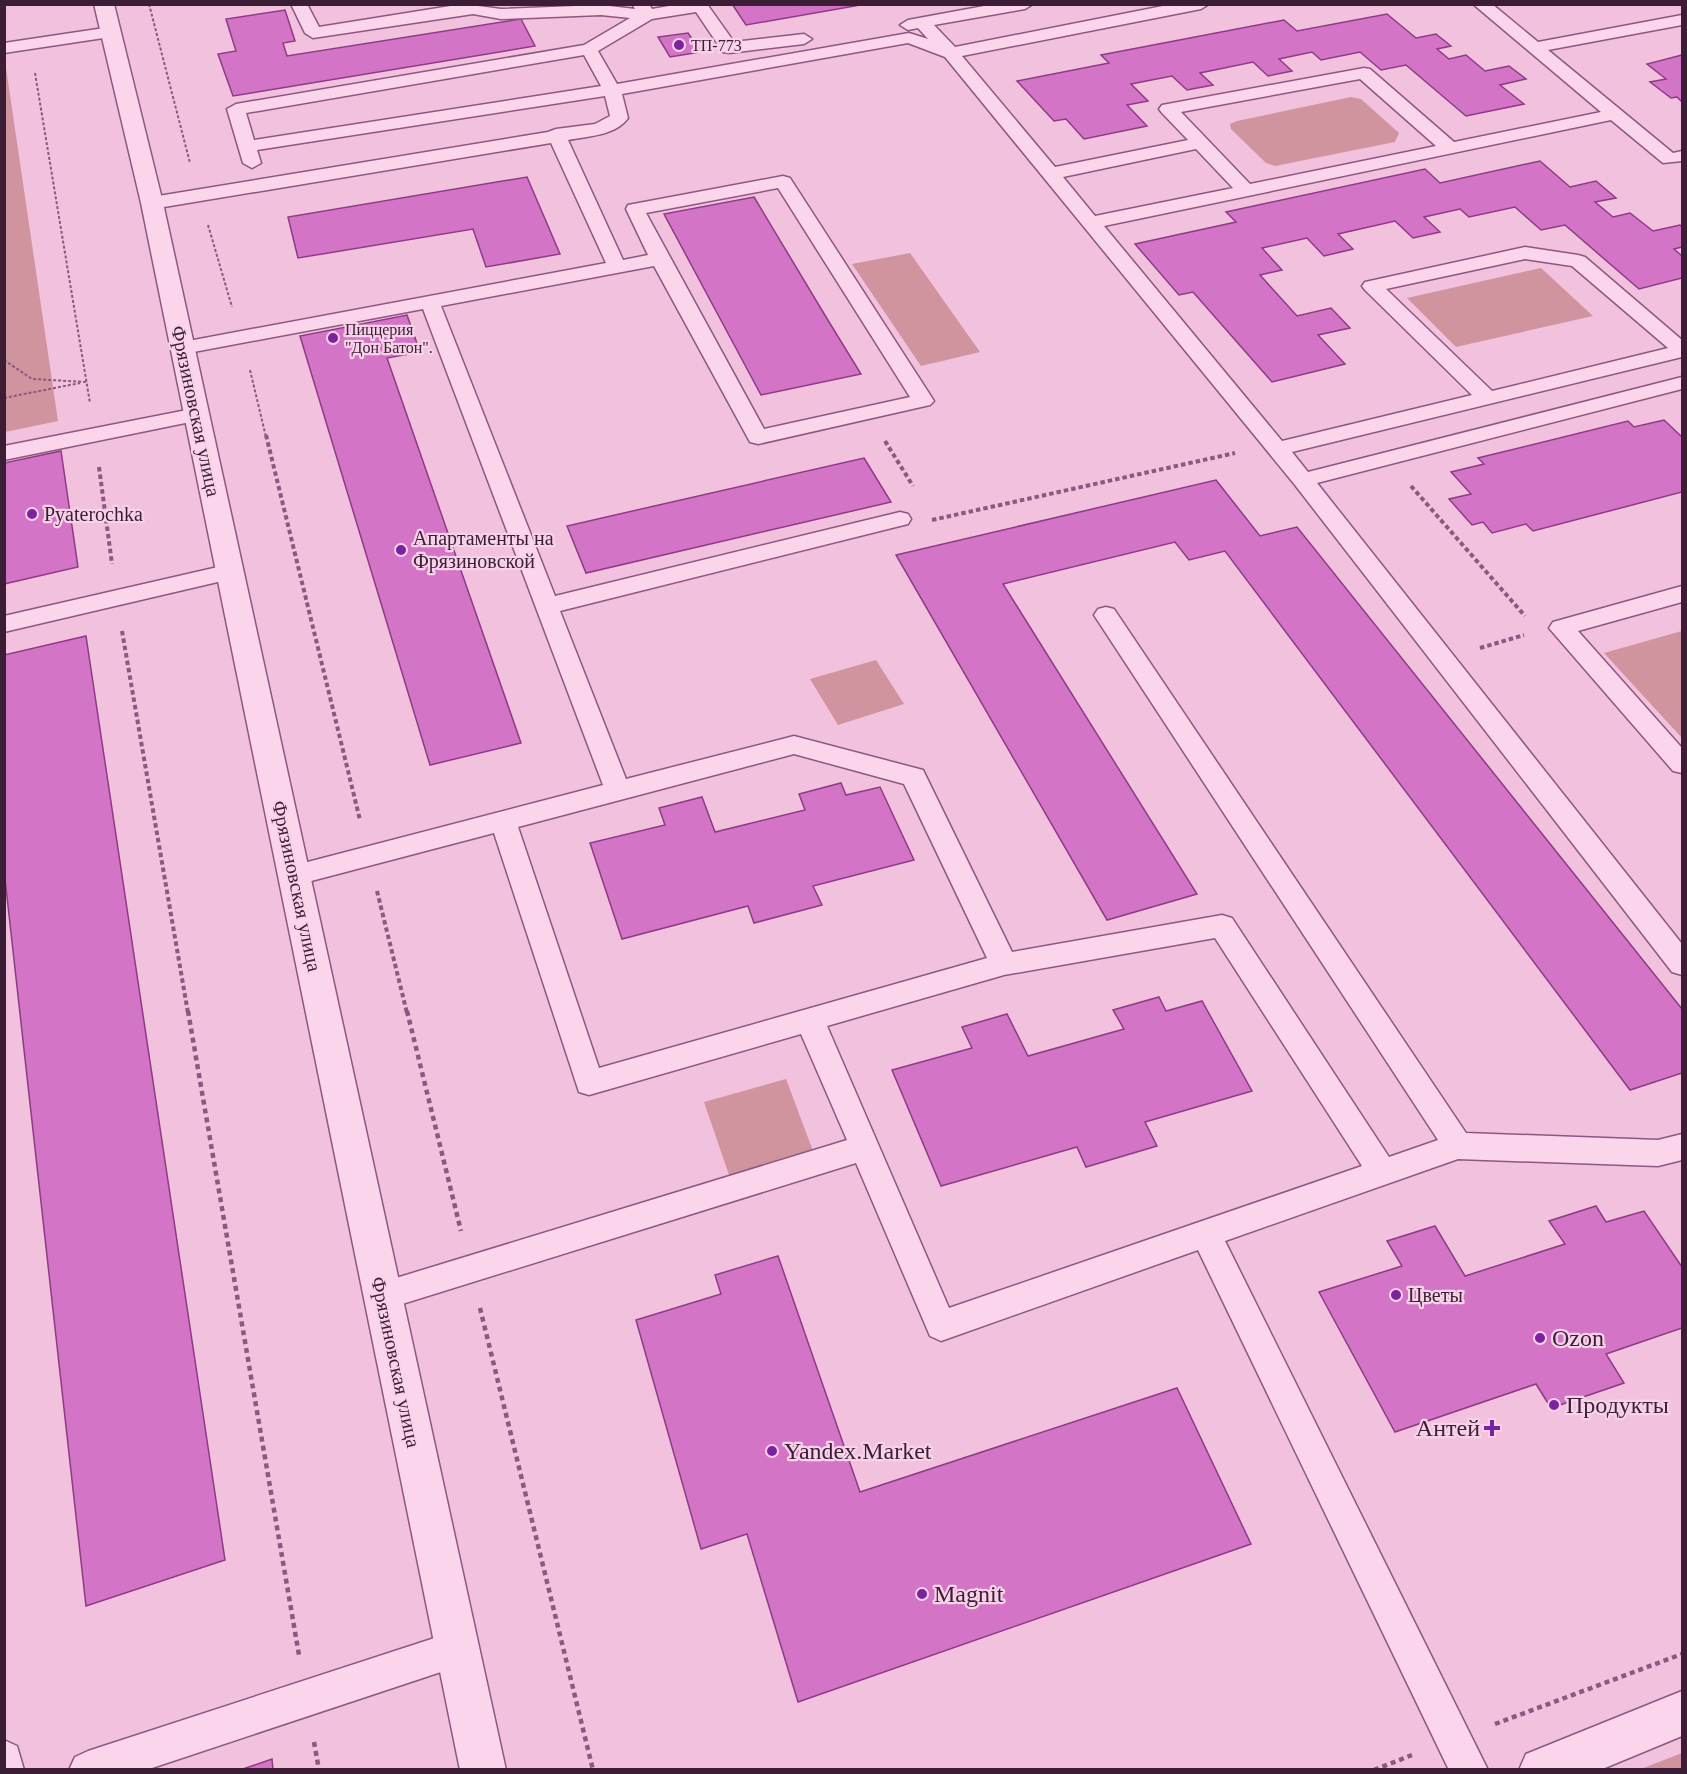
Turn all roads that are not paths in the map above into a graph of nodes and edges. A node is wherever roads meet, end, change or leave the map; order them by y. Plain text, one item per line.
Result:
1 (299, 4) edge
2 (1025, 4) edge
3 (1201, 4) edge
4 (1481, 4) edge
5 (701, 5) edge
6 (472, 7) edge
7 (980, 8) edge
8 (643, 10) edge
9 (108, 18) edge
10 (1683, 20) edge
11 (922, 23) junction
12 (4, 48) edge
13 (1534, 48) junction
14 (589, 49) junction
15 (951, 52) junction
16 (612, 90) junction
17 (1616, 114) junction
18 (556, 135) junction
19 (1200, 143) junction
20 (247, 146) junction
21 (1450, 148) junction
22 (1678, 161) edge
23 (1049, 174) junction
24 (258, 184) junction
25 (1245, 190) junction
26 (152, 203) junction
27 (635, 209) junction
28 (594, 217) junction
29 (1089, 223) junction
30 (660, 259) junction
31 (617, 267) junction
32 (430, 302) junction
33 (183, 348) junction
34 (1683, 351) edge
35 (1683, 383) edge
36 (1486, 398) junction
37 (197, 414) junction
38 (1275, 446) junction
39 (4, 453) edge
40 (1304, 480) junction
41 (900, 519) road end
42 (231, 573) junction
43 (1683, 594) edge
44 (547, 606) junction
45 (1106, 615) dead end
46 (4, 624) edge
47 (1683, 764) edge
48 (618, 791) junction
49 (503, 821) junction
50 (296, 875) junction
51 (1683, 963) edge
52 (1004, 964) junction
53 (810, 1020) junction
54 (1458, 1146) junction
55 (1683, 1147) edge
56 (864, 1148) junction
57 (1382, 1172) junction
58 (1206, 1234) junction
59 (383, 1296) junction
60 (456, 1648) junction
61 (1683, 1713) edge
62 (4, 1759) edge
63 (5, 1770) edge
64 (88, 1770) edge
65 (483, 1770) edge
66 (1469, 1770) edge
67 (1542, 1770) edge

1 - 6 lane
2 - 7 lane
3 - 15 lane
4 - 13 lane
5 - 8 lane
5 - 11 lane
6 - 8 lane
7 - 11 lane
8 - 14 lane
9 - 12 lane
9 - 26 street, Фрязиновская улица
10 - 13 lane
11 - 15 lane
13 - 17 lane
14 - 16 lane
14 - 20 lane
15 - 16 lane
15 - 23 lane
16 - 18 lane
16 - 20 lane
17 - 21 lane
17 - 22 lane
18 - 24 lane
18 - 28 lane
19 - 21 lane
19 - 23 lane
19 - 25 lane
20 - 24 lane
21 - 25 lane
23 - 29 lane
24 - 26 lane
25 - 29 lane
26 - 33 street, Фрязиновская улица
27 - 28 lane
27 - 30 lane
27 - 30 lane
28 - 31 lane
29 - 38 lane
30 - 31 lane
31 - 32 lane
32 - 33 lane
32 - 44 lane
33 - 37 street, Фрязиновская улица
34 - 36 lane
34 - 36 lane
35 - 40 lane
36 - 38 lane
37 - 39 lane
37 - 42 street, Фрязиновская улица
38 - 40 lane
40 - 51 lane
41 - 44 lane
42 - 46 lane
42 - 50 street, Фрязиновская улица
43 - 47 lane
44 - 48 lane
45 - 54 lane
48 - 49 lane
48 - 52 lane
49 - 50 lane
49 - 53 lane
50 - 59 street, Фрязиновская улица
52 - 53 lane
52 - 57 lane
53 - 56 lane
54 - 55 lane
54 - 57 lane
56 - 58 lane
56 - 59 lane
57 - 58 lane
58 - 66 lane
59 - 60 street, Фрязиновская улица
60 - 64 lane
60 - 65 street, Фрязиновская улица
61 - 67 street
62 - 63 lane

